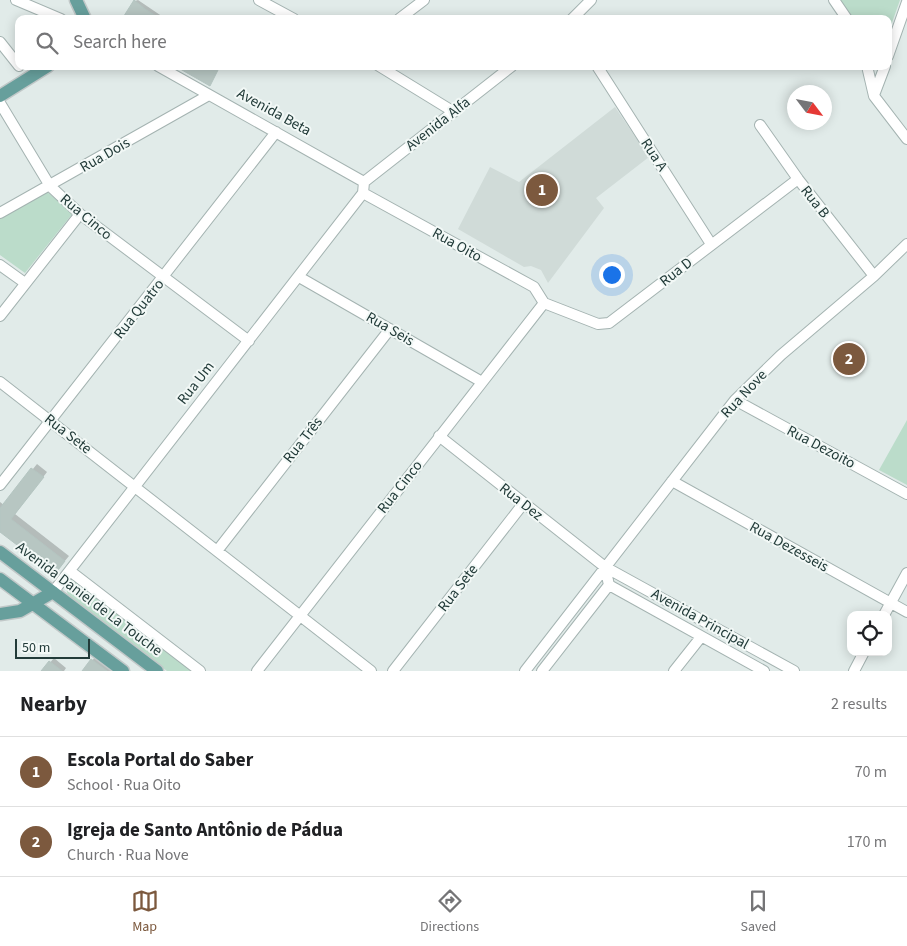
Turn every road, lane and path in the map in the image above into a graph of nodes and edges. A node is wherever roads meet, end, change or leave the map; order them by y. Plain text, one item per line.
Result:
1 (16, 0) edge
2 (76, 0) edge
3 (260, 0) edge
4 (424, 0) edge
5 (591, 0) edge
6 (834, 0) edge
7 (907, 2) edge
8 (52, 15) edge
9 (83, 15) edge
10 (287, 15) edge
11 (404, 15) edge
12 (576, 15) edge
13 (844, 15) edge
14 (0, 42) edge
15 (892, 45) edge
16 (15, 61) edge
17 (22, 70) edge
18 (42, 70) edge
19 (165, 70) edge
20 (386, 70) edge
21 (507, 70) edge
22 (600, 70) edge
23 (868, 70) edge
24 (883, 70) edge
25 (29, 78) junction
26 (210, 95) junction
27 (0, 96) edge
28 (874, 96) junction
29 (0, 103) edge
30 (454, 112) junction
31 (760, 125) dead end
32 (276, 132) junction
33 (907, 139) edge
34 (798, 179) junction
35 (364, 182) junction
36 (50, 186) junction
37 (363, 193) junction
38 (0, 213) edge
39 (80, 214) junction
40 (711, 244) junction
41 (907, 244) edge
42 (0, 264) edge
43 (874, 276) junction
44 (163, 277) junction
45 (299, 277) junction
46 (26, 283) junction
47 (544, 303) junction
48 (0, 316) edge
49 (390, 329) junction
50 (249, 341) junction
51 (0, 382) edge
52 (482, 382) junction
53 (735, 400) junction
54 (52, 421) junction
55 (439, 436) junction
56 (672, 481) junction
57 (0, 486) edge
58 (135, 487) junction
59 (907, 494) edge
60 (523, 504) junction
61 (217, 551) junction
62 (0, 552) edge
63 (605, 567) junction
64 (70, 571) junction
65 (907, 573) edge
66 (0, 579) edge
67 (36, 579) junction
68 (609, 586) junction
69 (53, 592) junction
70 (890, 603) junction
71 (32, 604) junction
72 (20, 610) junction
73 (886, 611) edge
74 (907, 612) edge
75 (0, 614) edge
76 (300, 616) junction
77 (59, 623) junction
78 (701, 637) junction
79 (862, 656) edge
80 (123, 671) edge
81 (158, 671) edge
82 (200, 671) edge
83 (257, 671) edge
84 (371, 671) edge
85 (393, 671) edge
86 (525, 671) edge
87 (542, 671) edge
88 (674, 671) edge
89 (764, 671) edge
90 (794, 671) edge
91 (854, 671) edge

1 - 8 street
2 - 9 main road
3 - 10 street
4 - 11 street
5 - 12 street
6 - 13 street
7 - 15 street
14 - 16 street
17 - 25 street
18 - 25 main road
19 - 26 street, Avenida Beta
20 - 30 street
21 - 30 street, Avenida Alfa
22 - 40 street, Rua A
23 - 28 street
24 - 28 street
25 - 27 main road
26 - 32 street, Avenida Beta
26 - 36 street, Rua Dois
28 - 33 street
29 - 36 street, Rua Cinco
30 - 35 street, Avenida Alfa
31 - 34 street, Rua B
32 - 35 street, Avenida Beta
32 - 44 street, Rua Quatro
34 - 40 street, Rua D
34 - 43 street, Rua B
35 - 37 street
36 - 38 street, Rua Dois
36 - 39 street, Rua Cinco
37 - 45 street, Rua Um
37 - 47 street, Rua Oito
39 - 44 street, Rua Cinco
39 - 46 street
40 - 47 street, Rua D
41 - 43 street, Rua Nove
42 - 46 street
43 - 53 street, Rua Nove
44 - 50 street, Rua Cinco
44 - 54 street, Rua Quatro
45 - 49 street, Rua Seis
45 - 50 street, Rua Um
46 - 48 street
47 - 52 street, Rua Cinco
49 - 52 street, Rua Seis
49 - 61 street, Rua Três
50 - 58 street, Rua Um
51 - 54 street, Rua Sete
52 - 55 street, Rua Cinco
53 - 56 street, Rua Nove
53 - 59 street, Rua Dezoito
54 - 57 street, Rua Quatro
54 - 58 street, Rua Sete
55 - 60 street, Rua Dez
55 - 76 street, Rua Cinco
56 - 63 street, Rua Nove
56 - 70 street, Rua Dezesseis
58 - 61 street
58 - 64 street, Rua Um
60 - 63 street, Rua Dez
60 - 85 street, Rua Sete
61 - 76 street
62 - 67 main road, Avenida Daniel de La Touche
63 - 68 street
63 - 86 street
63 - 90 street, Avenida Principal
64 - 69 street, Rua Um
64 - 82 street
65 - 70 street
66 - 71 main road
67 - 69 main road, Avenida Daniel de La Touche
67 - 71 main road
68 - 78 street, Avenida Principal
68 - 87 street
69 - 71 main road
69 - 81 main road, Avenida Daniel de La Touche
70 - 73 street
70 - 74 street, Rua Dezesseis
71 - 72 main road
71 - 77 main road
72 - 75 main road
72 - 77 main road
76 - 83 street, Rua Cinco
76 - 84 street
77 - 80 main road
78 - 88 street
78 - 89 street, Avenida Principal
79 - 91 street

